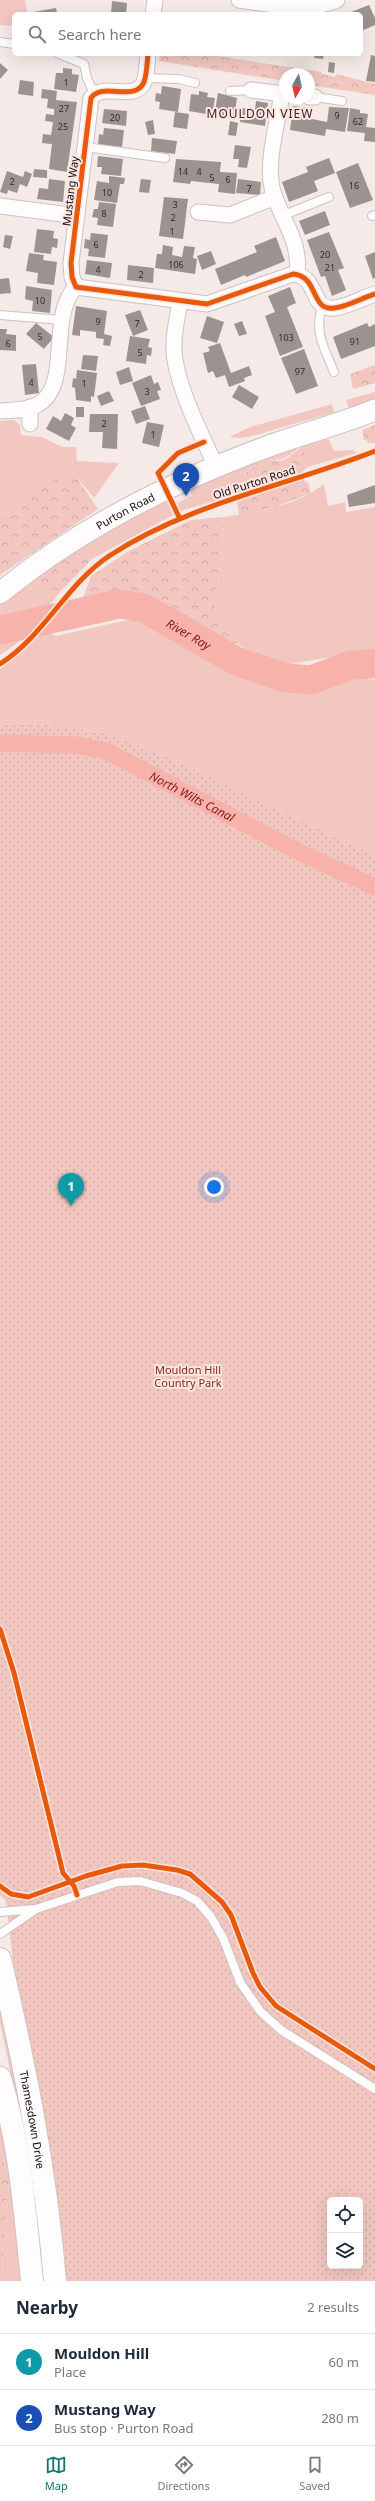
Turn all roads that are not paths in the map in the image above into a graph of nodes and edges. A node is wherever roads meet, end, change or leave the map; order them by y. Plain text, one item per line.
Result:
1 (155, 0) edge
2 (238, 0) edge
3 (337, 0) edge
4 (153, 12) edge
5 (0, 42) edge
6 (12, 44) edge
7 (64, 56) edge
8 (148, 56) edge
9 (145, 78) junction
10 (195, 84) dead end
11 (252, 90) joint
12 (230, 91) dead end
13 (279, 93) edge
14 (94, 94) junction
15 (315, 97) edge
16 (342, 101) dead end
17 (281, 104) edge
18 (85, 147) junction
19 (166, 158) dead end
20 (275, 197) junction
21 (329, 197) dead end
22 (0, 206) edge
23 (198, 212) dead end
24 (284, 215) junction
25 (77, 216) junction
26 (297, 274) junction
27 (76, 287) junction
28 (375, 294) edge
29 (180, 302) junction
30 (322, 306) junction
31 (0, 315) edge
32 (62, 320) junction
33 (334, 372) dead end
34 (30, 408) junction
35 (375, 410) edge
36 (0, 411) edge
37 (30, 424) dead end
38 (216, 466) junction
39 (0, 593) edge
40 (36, 1910) junction
41 (0, 1912) edge
42 (0, 1934) edge
43 (0, 1959) edge
44 (1, 2076) edge
45 (375, 2089) edge
46 (32, 2281) edge
47 (55, 2281) edge

1 - 4 street
2 - 3 street
5 - 6 lane
7 - 14 lane
8 - 9 street
9 - 10 lane
9 - 14 street
11 - 12 lane
11 - 13 street
14 - 18 street, Mustang Way
15 - 16 lane
17 - 20 street
18 - 19 lane
18 - 25 street, Mustang Way
20 - 23 street
20 - 24 street
21 - 24 lane
22 - 25 street
24 - 26 street
25 - 27 street, Mustang Way
26 - 29 street
26 - 30 street
27 - 29 street
27 - 32 street
28 - 30 street
29 - 38 street
30 - 33 lane
31 - 32 lane
32 - 34 street
34 - 36 street
34 - 37 street
35 - 38 main road, Purton Road
38 - 39 main road, Purton Road
40 - 41 lane
40 - 42 lane
40 - 45 lane
43 - 47 main road, Thamesdown Drive
44 - 46 main road, Thamesdown Drive

